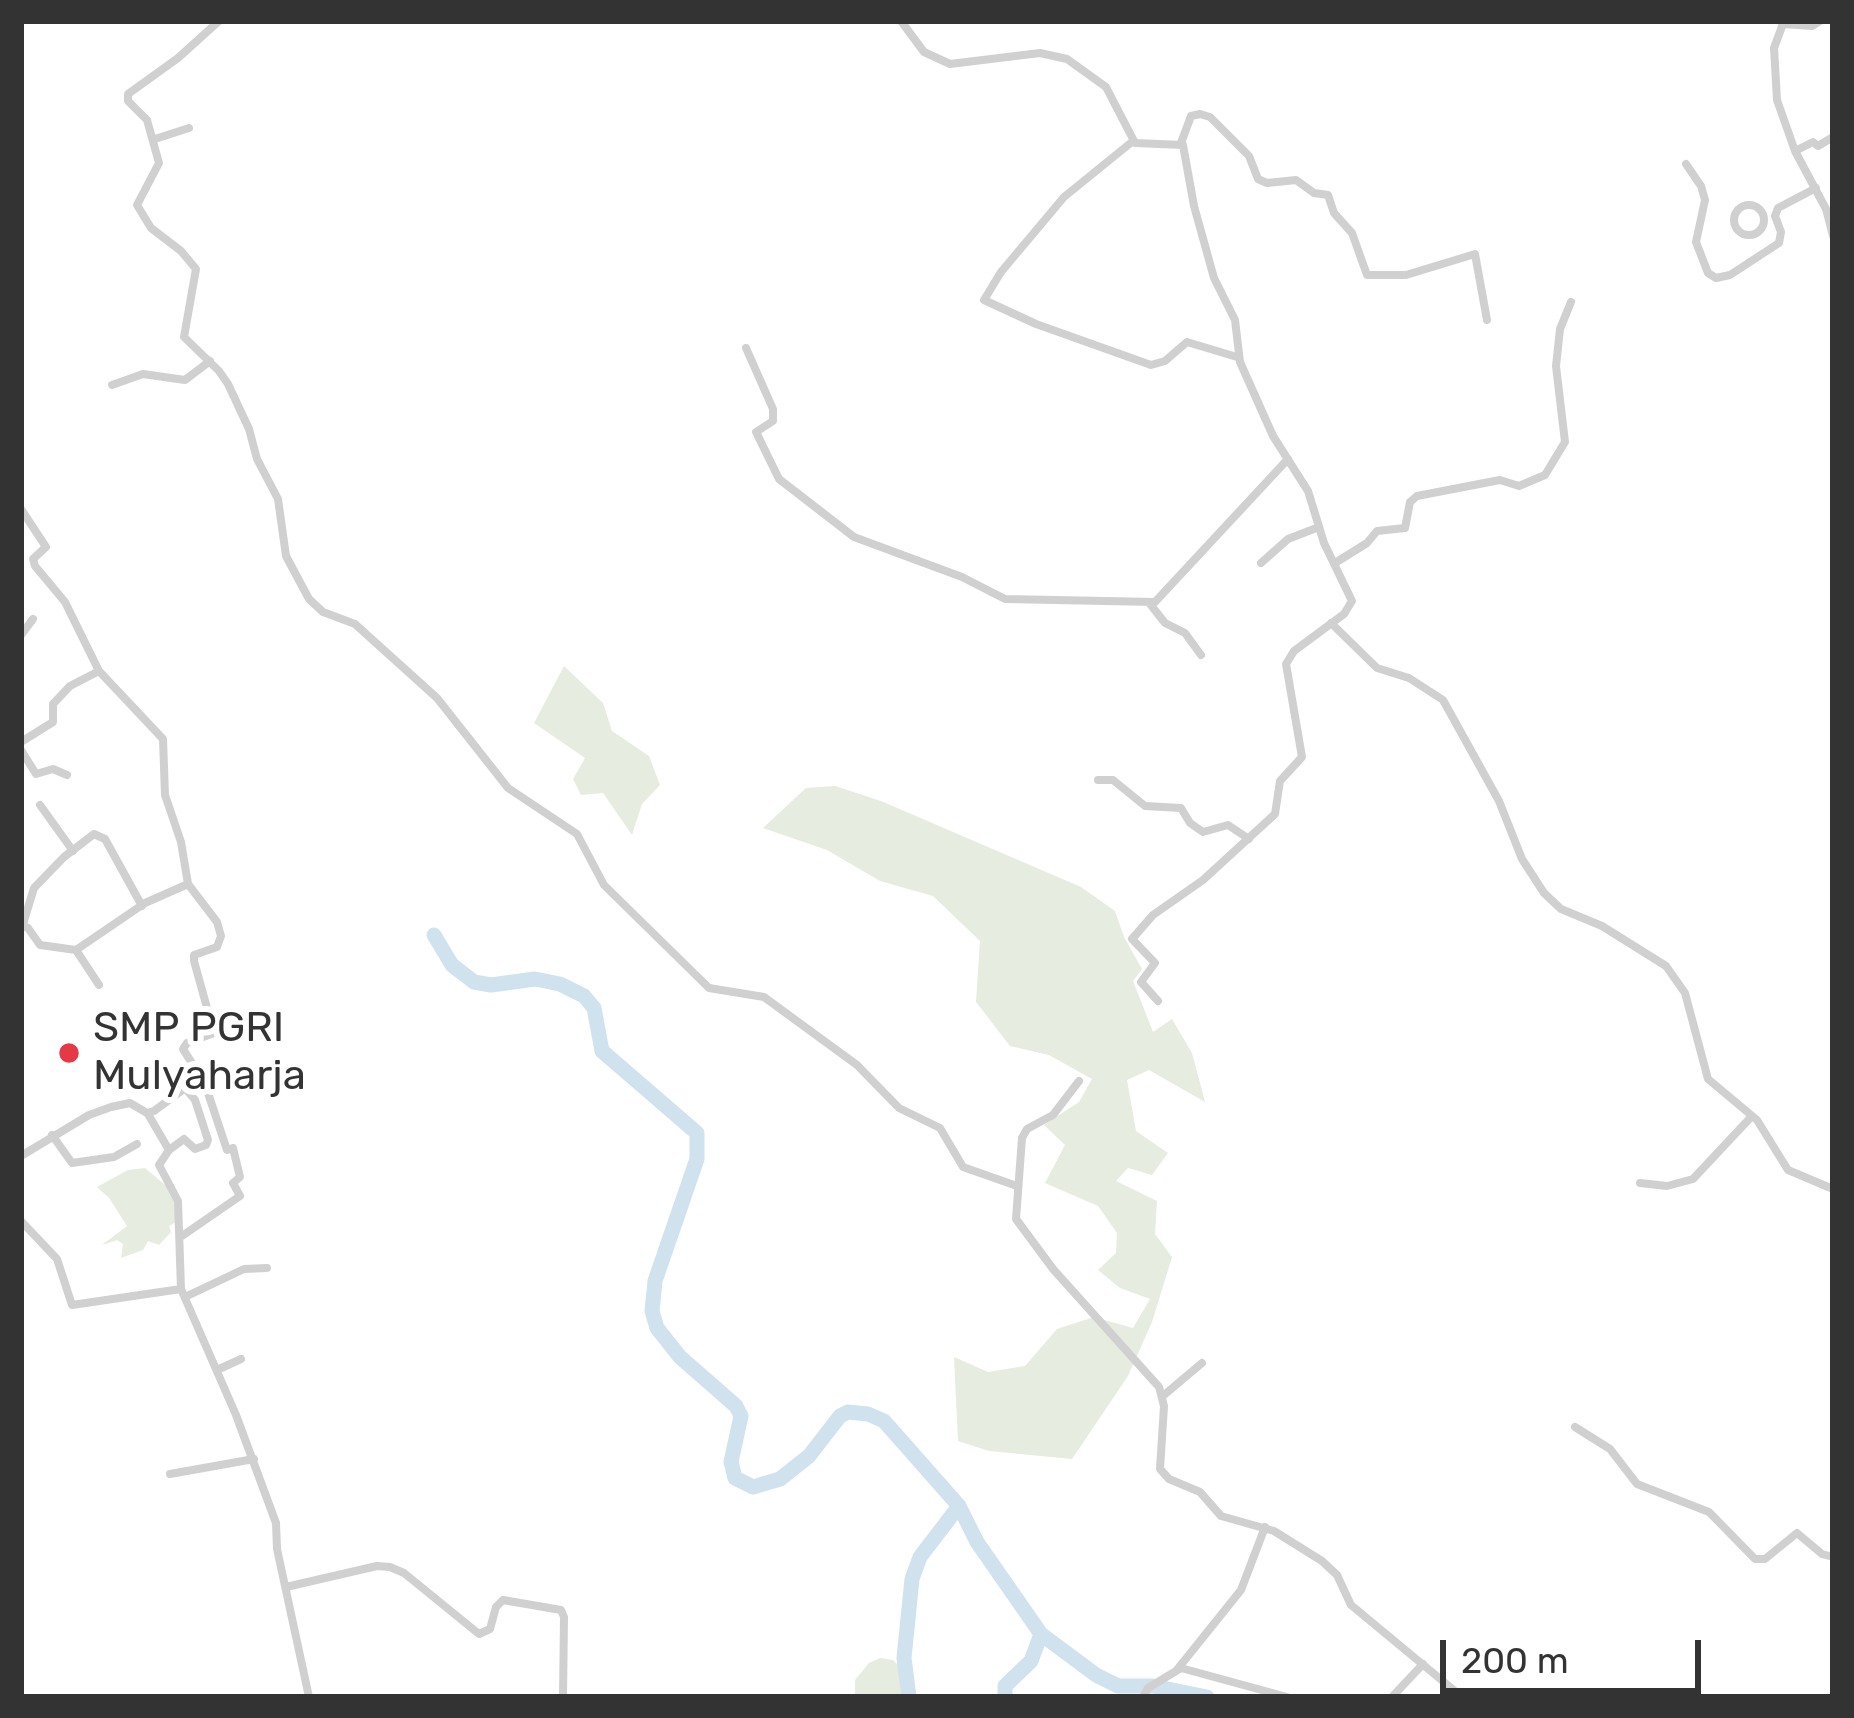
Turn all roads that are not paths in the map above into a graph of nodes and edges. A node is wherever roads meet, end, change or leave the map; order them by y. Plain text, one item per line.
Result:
1 (219, 21) edge
2 (901, 21) edge
3 (1820, 21) edge
4 (1783, 23) edge
5 (189, 128) dead end
6 (1833, 137) edge
7 (155, 139) junction
8 (1133, 141) junction
9 (1181, 143) junction
10 (1795, 151) junction
11 (1686, 164) dead end
12 (1816, 188) junction
13 (1776, 213) junction
14 (1763, 216) dead end
15 (1833, 236) edge
16 (1571, 302) dead end
17 (1487, 320) dead end
18 (746, 348) dead end
19 (1238, 358) junction
20 (210, 361) junction
21 (112, 386) dead end
22 (1288, 459) junction
23 (21, 509) edge
24 (1319, 527) junction
25 (1261, 563) dead end
26 (1335, 563) junction
27 (1150, 604) junction
28 (33, 619) dead end
29 (1331, 623) junction
30 (21, 634) edge
31 (1201, 655) dead end
32 (99, 671) junction
33 (21, 746) edge
34 (67, 775) dead end
35 (1098, 780) dead end
36 (40, 805) dead end
37 (1249, 839) junction
38 (73, 850) junction
39 (188, 884) junction
40 (142, 906) junction
41 (22, 924) edge
42 (76, 950) junction
43 (99, 986) dead end
44 (1158, 1001) dead end
45 (201, 1076) junction
46 (1078, 1082) dead end
47 (185, 1088) junction
48 (147, 1114) junction
49 (1752, 1116) junction
50 (52, 1135) junction
51 (137, 1144) dead end
52 (169, 1150) junction
53 (21, 1156) edge
54 (1640, 1183) dead end
55 (1017, 1186) junction
56 (1833, 1189) edge
57 (21, 1221) edge
58 (182, 1236) junction
59 (267, 1268) dead end
60 (183, 1293) junction
61 (241, 1359) dead end
62 (1202, 1363) dead end
63 (217, 1370) junction
64 (1173, 1387) junction
65 (1183, 1394) dead end
66 (1164, 1395) junction
67 (1575, 1427) dead end
68 (254, 1459) junction
69 (170, 1474) dead end
70 (1265, 1527) junction
71 (1833, 1557) edge
72 (286, 1587) junction
73 (1423, 1664) junction
74 (1176, 1670) junction
75 (1145, 1693) edge
76 (309, 1697) edge
77 (563, 1697) edge
78 (1287, 1697) edge
79 (1392, 1697) edge
80 (1462, 1697) edge

1 - 7 street
2 - 8 street
3 - 4 street
4 - 10 street
5 - 7 street
6 - 10 street
7 - 20 street
8 - 9 street
8 - 19 street
9 - 17 street
9 - 19 street
10 - 12 street
11 - 13 street
12 - 13 street
12 - 15 street
13 - 14 street
16 - 26 street
18 - 27 street
19 - 22 street
20 - 21 street
20 - 55 street
22 - 24 street
22 - 27 street
23 - 32 street
24 - 25 street
24 - 26 street
26 - 29 street
27 - 31 street
28 - 30 street
29 - 37 street
29 - 49 street
32 - 33 street
32 - 39 street
33 - 34 street
35 - 37 street
36 - 38 street
37 - 44 street
38 - 40 street
38 - 41 street
39 - 40 street
39 - 45 street
40 - 42 street
41 - 42 street
42 - 43 street
45 - 47 street
45 - 58 street
46 - 55 street
47 - 48 street
47 - 52 street
48 - 50 street
48 - 52 street
49 - 54 street
49 - 56 street
50 - 51 street
50 - 53 street
52 - 58 street
55 - 66 street
57 - 60 street
58 - 60 street
59 - 60 street
60 - 63 street
61 - 63 street
62 - 64 street
63 - 68 street
64 - 65 street
64 - 66 street
66 - 70 street
67 - 71 street
68 - 69 street
68 - 72 street
70 - 73 street
70 - 74 street
72 - 76 street
72 - 77 street
73 - 79 street
73 - 80 street
74 - 75 street
74 - 78 street

